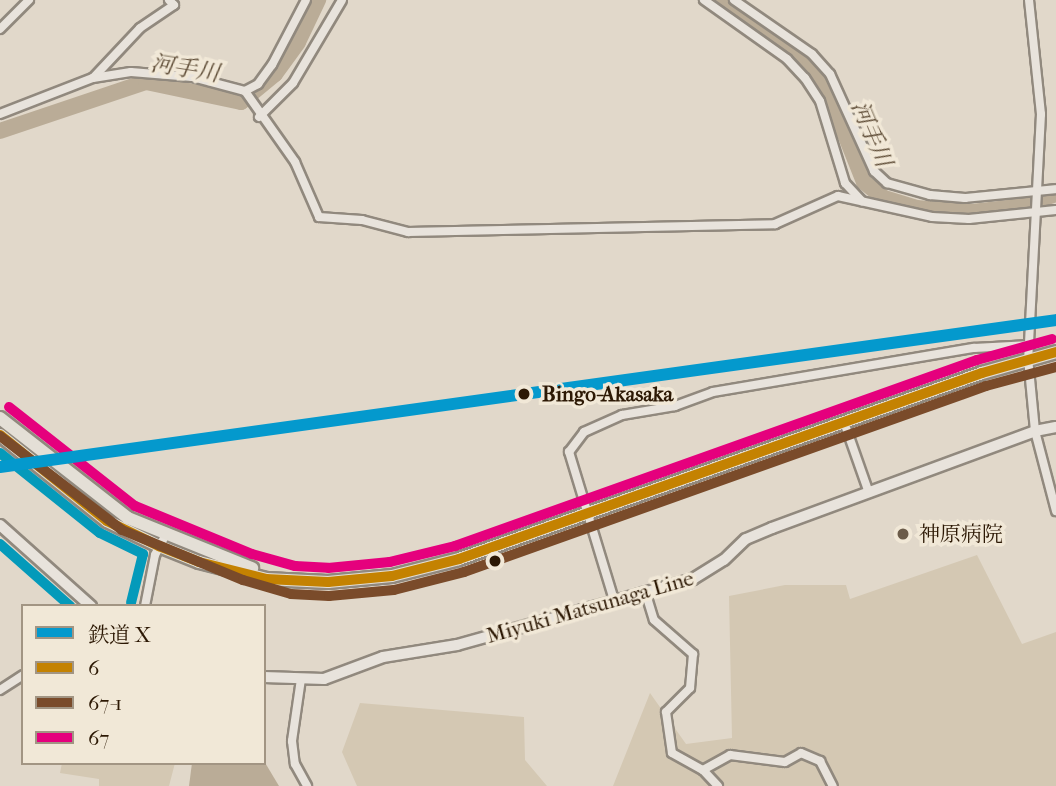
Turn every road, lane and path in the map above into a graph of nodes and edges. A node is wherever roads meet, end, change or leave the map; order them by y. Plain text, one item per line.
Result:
1 (29, 0) edge
2 (169, 0) edge
3 (306, 0) edge
4 (342, 0) edge
5 (705, 0) edge
6 (734, 0) edge
7 (1029, 0) edge
8 (0, 29) edge
9 (93, 78) junction
10 (246, 92) junction
11 (258, 113) junction
12 (0, 114) edge
13 (1056, 189) edge
14 (1036, 195) junction
15 (862, 201) junction
16 (1056, 210) edge
17 (1036, 213) junction
18 (1029, 351) junction
19 (1056, 352) edge
20 (0, 418) edge
21 (844, 422) junction
22 (1056, 427) edge
23 (1035, 431) junction
24 (0, 435) edge
25 (869, 493) junction
26 (1056, 511) edge
27 (585, 513) junction
28 (0, 524) edge
29 (162, 541) junction
30 (645, 591) junction
31 (614, 600) junction
32 (86, 604) edge
33 (146, 604) edge
34 (21, 676) edge
35 (266, 677) edge
36 (301, 679) junction
37 (0, 690) edge
38 (703, 770) junction
39 (307, 786) edge
40 (718, 786) edge
41 (833, 786) edge

1 - 8 street
2 - 9 street
3 - 10 street
4 - 11 street
5 - 15 street
6 - 14 street
7 - 14 street
9 - 10 street
9 - 12 street
10 - 11 street
11 - 15 street
13 - 14 street
14 - 17 street
15 - 17 street
16 - 17 street
17 - 18 street
18 - 19 main road
18 - 21 main road
18 - 23 street
18 - 27 street
20 - 29 main road
21 - 25 street
21 - 27 main road
22 - 23 main road, Miyuki Matsunaga Line
23 - 25 main road, Miyuki Matsunaga Line
23 - 26 street
24 - 29 main road
25 - 30 main road, Miyuki Matsunaga Line
27 - 29 main road
27 - 31 street
28 - 32 main road
29 - 33 street
30 - 31 main road, Miyuki Matsunaga Line
30 - 38 street
31 - 36 main road, Miyuki Matsunaga Line
34 - 37 street
35 - 36 main road, Miyuki Matsunaga Line
36 - 39 street
38 - 40 street
38 - 41 street

